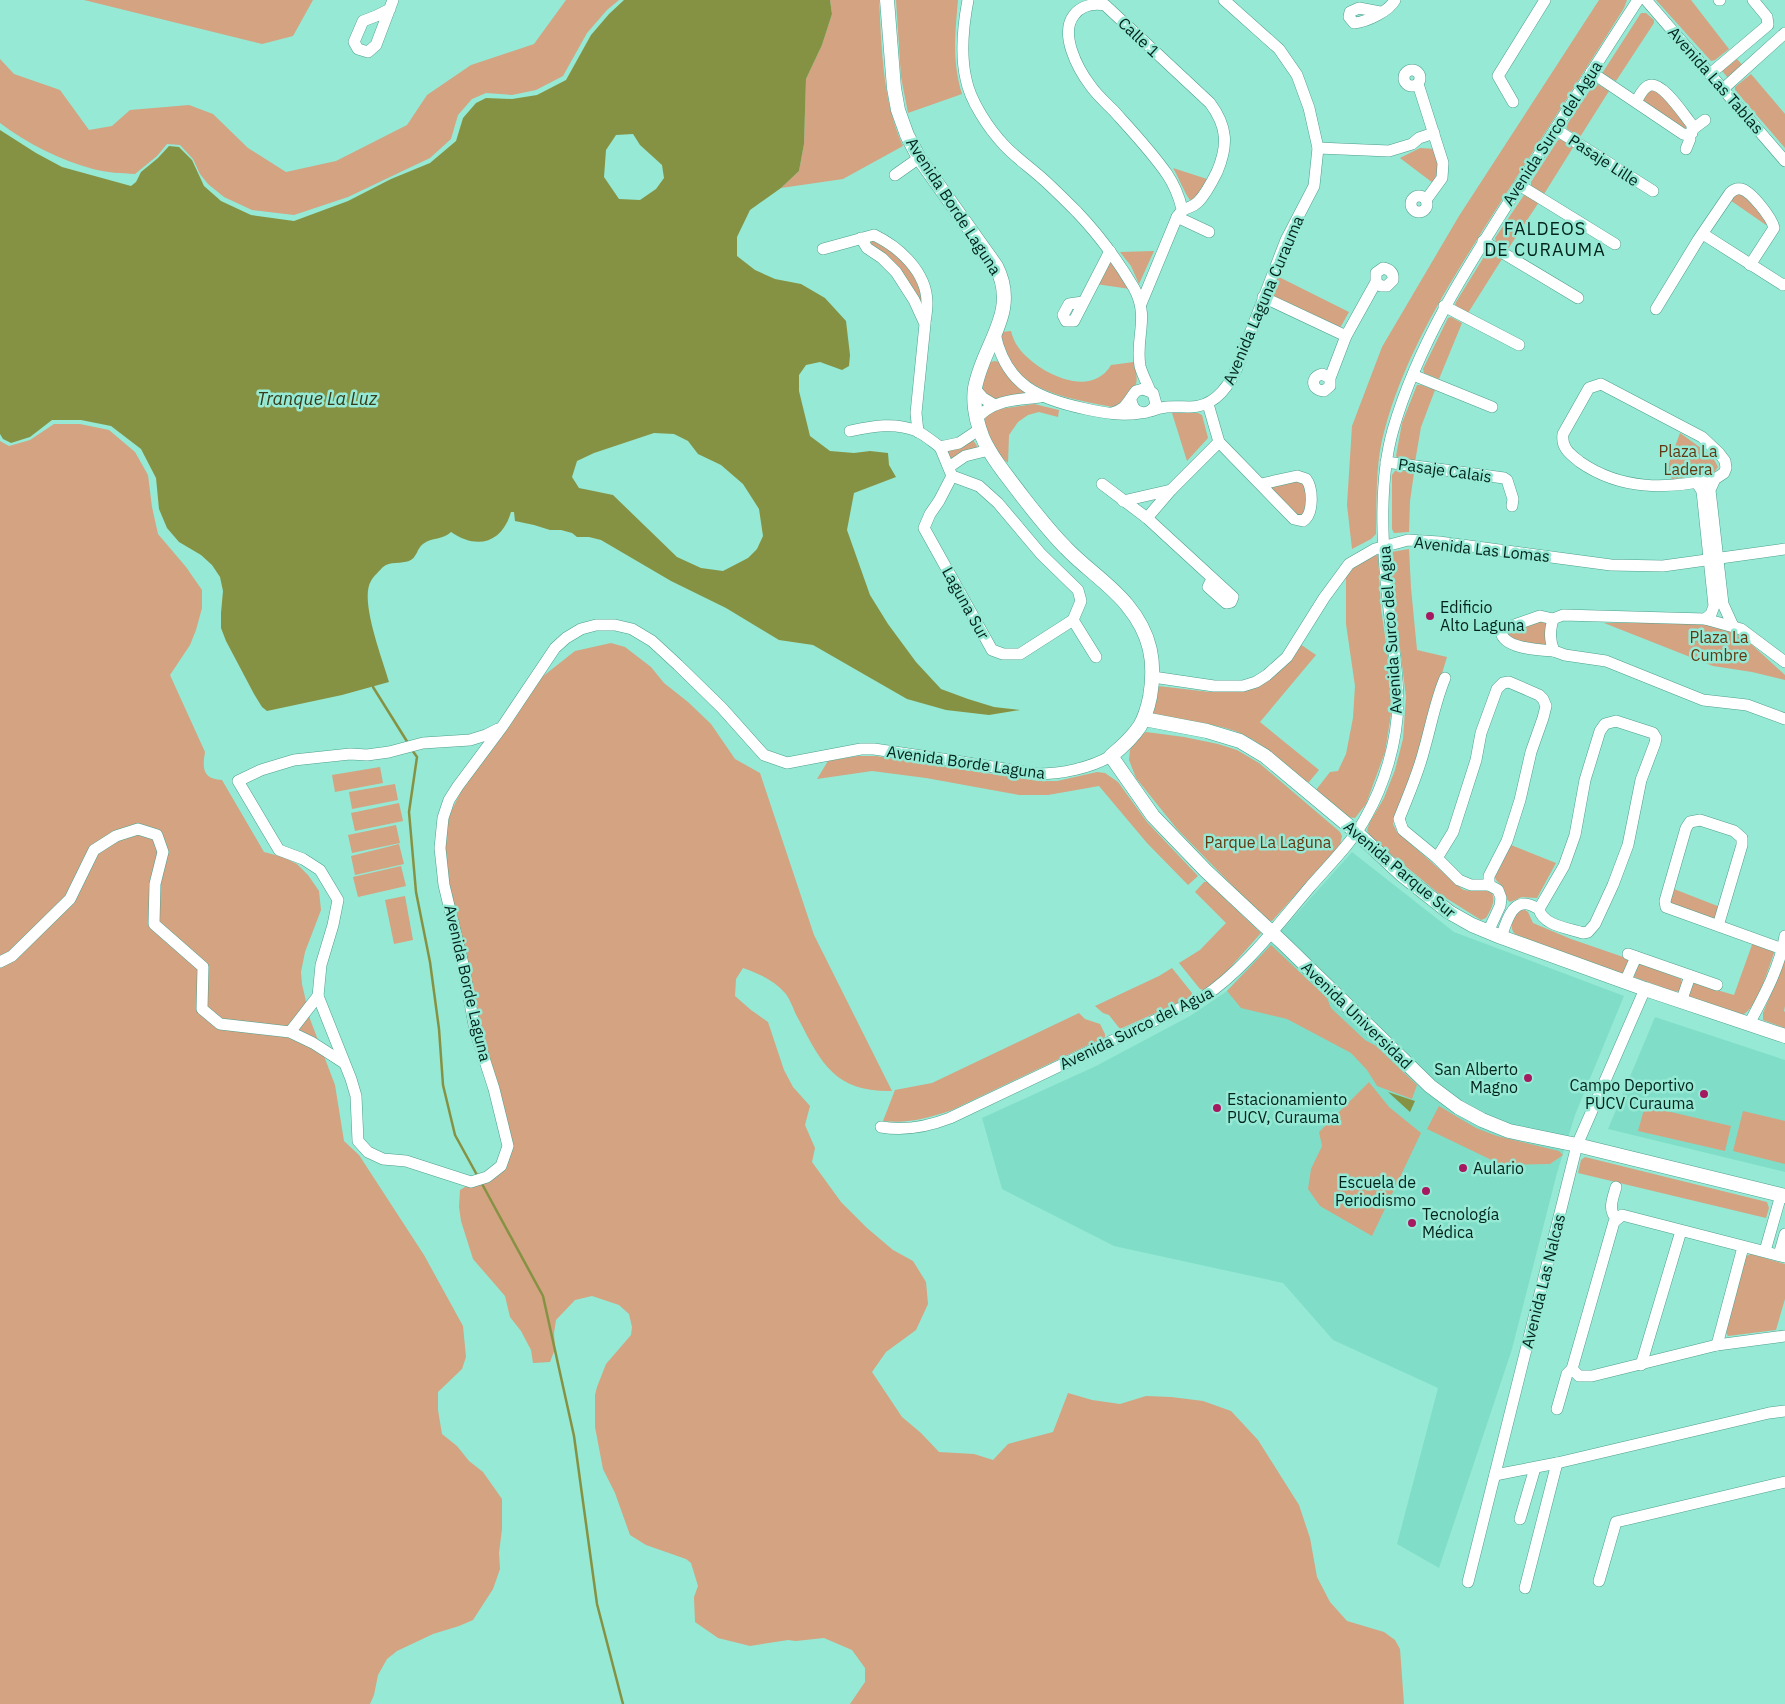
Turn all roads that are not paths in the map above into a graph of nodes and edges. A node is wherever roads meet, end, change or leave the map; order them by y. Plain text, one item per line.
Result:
1 (887, 0) edge
2 (968, 0) edge
3 (1224, 0) edge
4 (1395, 0) edge
5 (1545, 0) edge
6 (1638, 0) edge
7 (1646, 0) edge
8 (1753, 0) edge
9 (1380, 12) dead end
10 (1785, 34) edge
11 (1591, 72) junction
12 (1710, 74) junction
13 (1418, 84) dead end
14 (1723, 89) junction
15 (1513, 102) dead end
16 (1636, 102) junction
17 (1705, 120) dead end
18 (1555, 128) junction
19 (1691, 132) junction
20 (1435, 137) junction
21 (1318, 148) junction
22 (1686, 149) dead end
23 (919, 158) junction
24 (1785, 161) edge
25 (895, 175) dead end
26 (1519, 185) junction
27 (1653, 192) dead end
28 (1426, 200) dead end
29 (1179, 213) junction
30 (1209, 232) dead end
31 (1703, 234) junction
32 (861, 238) junction
33 (1483, 241) junction
34 (1615, 244) dead end
35 (823, 249) dead end
36 (1110, 251) junction
37 (1750, 265) junction
38 (1376, 282) dead end
39 (1784, 284) edge
40 (1263, 297) junction
41 (1578, 298) dead end
42 (1083, 302) dead end
43 (1141, 304) junction
44 (1444, 306) junction
45 (1656, 309) dead end
46 (925, 324) junction
47 (996, 334) junction
48 (1346, 336) junction
49 (1519, 345) dead end
50 (986, 355) junction
51 (1003, 360) junction
52 (1413, 375) junction
53 (1330, 378) dead end
54 (975, 389) junction
55 (1148, 392) junction
56 (1040, 396) junction
57 (1131, 400) junction
58 (993, 404) junction
59 (1208, 404) junction
60 (1192, 407) junction
61 (1492, 407) dead end
62 (1146, 412) junction
63 (1110, 414) junction
64 (978, 423) junction
65 (850, 430) dead end
66 (918, 432) junction
67 (1219, 442) junction
68 (940, 447) junction
69 (989, 450) junction
70 (1386, 462) junction
71 (950, 472) junction
72 (1715, 479) junction
73 (1697, 483) junction
74 (1102, 484) dead end
75 (1261, 484) junction
76 (1171, 490) junction
77 (1123, 501) junction
78 (1512, 506) dead end
79 (1709, 516) junction
80 (1147, 518) junction
81 (1384, 545) junction
82 (1785, 549) edge
83 (1714, 558) junction
84 (1212, 579) dead end
85 (1716, 582) junction
86 (1705, 618) junction
87 (1553, 619) junction
88 (1073, 620) junction
89 (1733, 626) junction
90 (1554, 651) junction
91 (1096, 657) dead end
92 (1785, 662) edge
93 (1153, 677) junction
94 (1445, 678) dead end
95 (1785, 718) edge
96 (1144, 719) junction
97 (502, 727) junction
98 (1127, 742) junction
99 (1111, 756) junction
100 (1089, 765) junction
101 (1124, 776) junction
102 (1356, 832) junction
103 (1437, 858) junction
104 (1488, 885) junction
105 (1539, 909) junction
106 (1718, 926) junction
107 (1271, 932) junction
108 (1494, 935) junction
109 (1785, 936) edge
110 (1784, 950) edge
111 (0, 962) edge
112 (1690, 976) junction
113 (1625, 982) junction
114 (1718, 985) dead end
115 (1645, 990) junction
116 (318, 996) junction
117 (1681, 1002) junction
118 (1749, 1024) junction
119 (290, 1032) junction
120 (1785, 1036) edge
121 (344, 1063) junction
122 (881, 1127) dead end
123 (1577, 1145) junction
124 (1616, 1186) dead end
125 (1783, 1196) edge
126 (1617, 1219) junction
127 (1681, 1231) junction
128 (1785, 1234) edge
129 (1743, 1247) junction
130 (1765, 1251) junction
131 (1782, 1256) edge
132 (1785, 1335) edge
133 (1717, 1345) junction
134 (1642, 1364) junction
135 (1572, 1370) junction
136 (1557, 1409) dead end
137 (1785, 1411) edge
138 (1557, 1463) junction
139 (1535, 1468) junction
140 (1495, 1475) junction
141 (1785, 1482) edge
142 (1520, 1519) dead end
143 (1599, 1581) dead end
144 (1468, 1582) dead end
145 (1525, 1588) dead end

1 - 23 street, Avenida Borde Laguna
2 - 36 street
3 - 21 street, Avenida Laguna Curauma
4 - 9 street
5 - 15 street
6 - 11 street, Avenida Surco del Agua
7 - 12 street, Avenida Las Tablas
8 - 12 street
10 - 14 street
11 - 16 street
11 - 18 street, Avenida Surco del Agua
12 - 14 street, Avenida Las Tablas
13 - 20 street
14 - 24 street, Avenida Las Tablas
16 - 19 street
16 - 19 street
17 - 19 street
18 - 26 street, Avenida Surco del Agua
18 - 27 street, Pasaje Lille
19 - 22 street
20 - 21 street
20 - 28 street
21 - 40 street, Avenida Laguna Curauma
23 - 25 street
23 - 47 street, Avenida Borde Laguna
26 - 33 street, Avenida Surco del Agua
26 - 34 street
29 - 29 street, Calle 1
29 - 30 street
29 - 43 street
31 - 37 street
31 - 37 street
31 - 45 street
32 - 35 street
32 - 46 street
32 - 46 street
33 - 41 street
33 - 44 street, Avenida Surco del Agua
36 - 42 street
36 - 43 street
37 - 39 street
38 - 48 street
40 - 48 street
40 - 59 street, Avenida Laguna Curauma
43 - 55 street
44 - 49 street
44 - 52 street, Avenida Surco del Agua
46 - 66 street
47 - 50 street, Avenida Borde Laguna
47 - 51 street
48 - 53 street
50 - 51 street
50 - 54 street, Avenida Borde Laguna
51 - 56 street
52 - 61 street
52 - 70 street, Avenida Surco del Agua
54 - 58 street
54 - 64 street, Avenida Borde Laguna
55 - 57 street
55 - 60 street
55 - 62 street
56 - 58 street
56 - 63 street
57 - 62 street
57 - 63 street
58 - 64 street
59 - 60 street
59 - 67 street
60 - 62 street
62 - 63 street
64 - 68 street
64 - 69 street, Avenida Borde Laguna
65 - 66 street
66 - 68 street
67 - 75 street
67 - 76 street
68 - 71 street
69 - 71 street
69 - 93 street, Avenida Borde Laguna
70 - 78 street, Pasaje Calais
70 - 81 street, Avenida Surco del Agua
71 - 88 street
71 - 88 street, Laguna Sur
72 - 73 street
72 - 73 street
72 - 79 street
73 - 79 street
74 - 77 street
75 - 75 street
76 - 77 street
76 - 80 street
77 - 80 street
79 - 83 street
80 - 84 street
81 - 83 street, Avenida Las Lomas
81 - 93 street, Avenida Las Lomas
81 - 102 street, Avenida Surco del Agua
82 - 83 street, Avenida Las Lomas
83 - 85 street
85 - 86 street
85 - 89 street
86 - 87 street
86 - 89 street
87 - 90 street
87 - 90 street
88 - 91 street
89 - 92 street
90 - 95 street
93 - 96 street, Avenida Borde Laguna
94 - 103 street
96 - 98 street, Avenida Borde Laguna
96 - 102 street, Avenida Parque Sur
97 - 100 street, Avenida Borde Laguna
97 - 116 street
97 - 121 street, Avenida Borde Laguna
98 - 99 street, Avenida Borde Laguna
98 - 101 street
99 - 100 street, Avenida Borde Laguna
99 - 101 street, Avenida Universidad
100 - 101 street
101 - 107 street, Avenida Universidad
102 - 107 street, Avenida Surco del Agua
102 - 108 street, Avenida Parque Sur
103 - 104 street
103 - 104 street
104 - 108 street
105 - 105 street
105 - 108 street
106 - 106 street
106 - 110 street
107 - 122 street, Avenida Surco del Agua
107 - 123 street, Avenida Universidad
108 - 113 street, Avenida Parque Sur
109 - 110 street
110 - 118 street
111 - 119 street
112 - 113 street
112 - 114 street
112 - 117 street
113 - 115 street, Avenida Parque Sur
115 - 117 street, Avenida Parque Sur
115 - 123 street, Avenida Las Nalcas
116 - 119 street
116 - 121 street, Avenida Borde Laguna
117 - 118 street, Avenida Parque Sur
118 - 120 street, Avenida Parque Sur
119 - 121 street
123 - 125 street, Avenida Universidad
123 - 140 street, Avenida Las Nalcas
124 - 126 street
125 - 130 street
126 - 127 street
126 - 135 street
127 - 129 street
127 - 134 street
128 - 131 street
129 - 130 street
129 - 133 street
130 - 131 street
132 - 133 street
133 - 134 street
134 - 135 street
135 - 136 street
137 - 138 street
138 - 139 street
138 - 145 street
139 - 140 street
139 - 142 street
140 - 144 street, Avenida Las Nalcas
141 - 143 street

